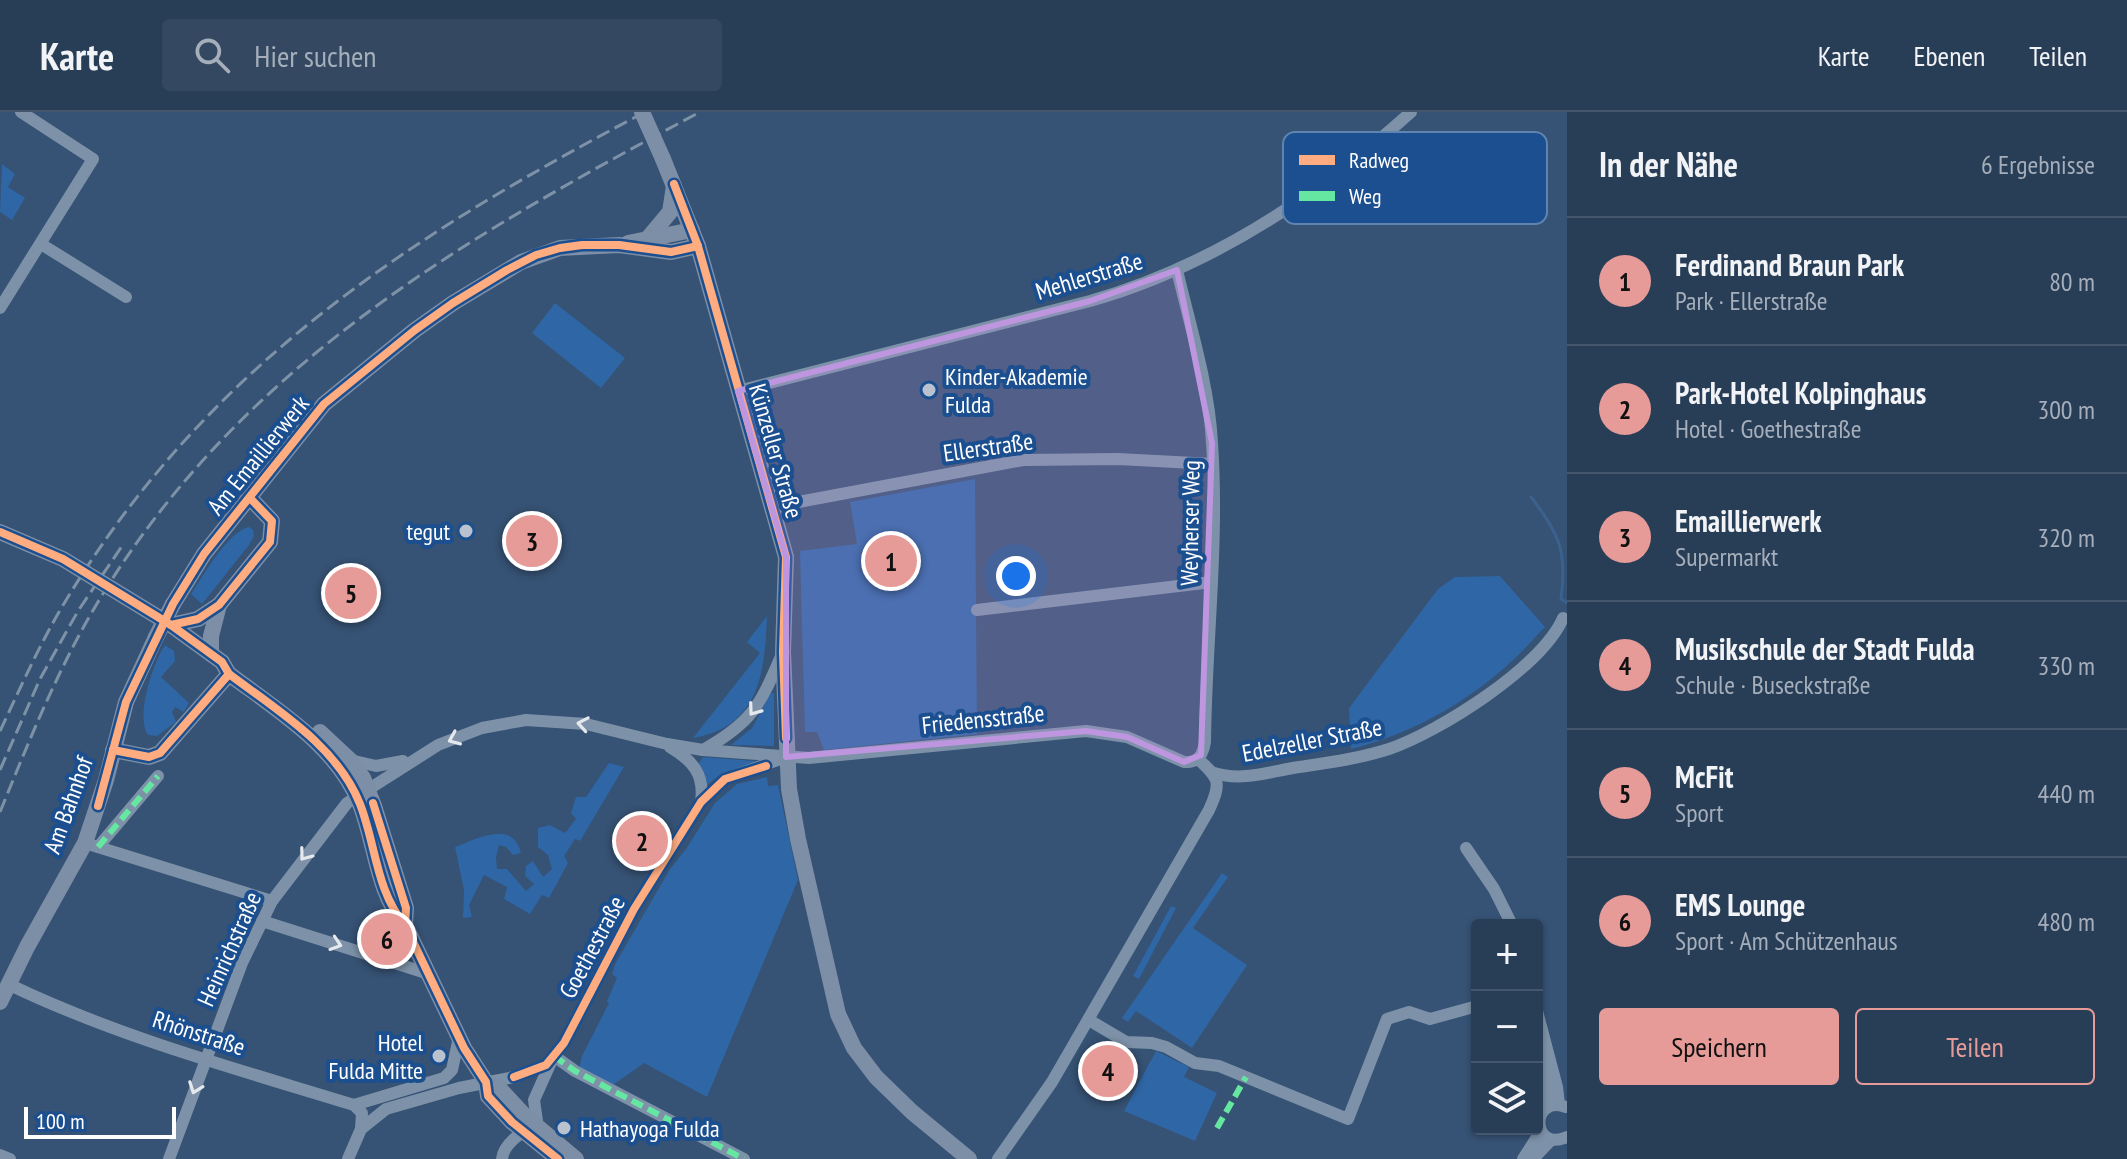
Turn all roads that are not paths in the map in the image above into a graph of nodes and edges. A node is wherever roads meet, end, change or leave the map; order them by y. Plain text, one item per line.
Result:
1 (21, 112) edge
2 (642, 112) edge
3 (1411, 112) edge
4 (1388, 132) edge
5 (674, 184) junction
6 (1283, 210) edge
7 (649, 237) junction
8 (695, 238) junction
9 (41, 244) junction
10 (619, 245) junction
11 (1177, 270) junction
12 (126, 297) dead end
13 (0, 308) edge
14 (738, 391) junction
15 (1213, 464) junction
16 (250, 498) junction
17 (772, 507) junction
18 (0, 532) edge
19 (1212, 582) junction
20 (219, 605) junction
21 (977, 610) dead end
22 (1563, 618) dead end
23 (171, 625) junction
24 (783, 652) junction
25 (221, 663) junction
26 (667, 744) junction
27 (113, 750) junction
28 (703, 750) junction
29 (786, 757) junction
30 (414, 758) junction
31 (1198, 759) junction
32 (350, 760) junction
33 (1214, 773) junction
34 (158, 776) dead end
35 (362, 793) junction
36 (701, 802) junction
37 (91, 845) junction
38 (1466, 848) dead end
39 (272, 901) junction
40 (1509, 919) edge
41 (262, 921) junction
42 (426, 973) junction
43 (8, 984) junction
44 (0, 1002) edge
45 (1471, 1008) edge
46 (1089, 1020) junction
47 (459, 1037) junction
48 (1543, 1039) edge
49 (1544, 1044) junction
50 (554, 1056) junction
51 (205, 1060) junction
52 (1551, 1060) junction
53 (1567, 1075) edge
54 (486, 1082) junction
55 (354, 1105) junction
56 (1561, 1105) edge
57 (1543, 1115) edge
58 (361, 1129) junction
59 (531, 1130) junction
60 (1543, 1132) edge
61 (1538, 1135) edge
62 (1562, 1140) edge
63 (0, 1155) edge
64 (10, 1159) edge
65 (169, 1159) edge
66 (348, 1159) edge
67 (502, 1159) edge
68 (558, 1159) edge
69 (576, 1159) edge
70 (744, 1159) edge
71 (969, 1159) edge
72 (998, 1159) edge
73 (1523, 1159) edge
74 (1533, 1159) edge

1 - 9 street
2 - 5 main road, Künzeller Straße, bridge
3 - 4 street, Mehlerstraße
5 - 7 main road
5 - 8 main road, Künzeller Straße
6 - 11 street, Mehlerstraße
7 - 8 main road, Am Emaillierwerk
7 - 10 main road, Am Emaillierwerk
8 - 10 main road, Am Emaillierwerk
8 - 14 main road, Künzeller Straße
9 - 12 street
9 - 13 street
10 - 16 main road, Am Emaillierwerk
11 - 14 street, Mehlerstraße
11 - 15 street, Weyherser Weg
14 - 17 main road, Künzeller Straße
15 - 17 street, Ellerstraße
15 - 19 street, Weyherser Weg
16 - 20 main road
16 - 27 main road, Am Emaillierwerk, bridge
17 - 24 main road, Künzeller Straße
18 - 23 main road
19 - 21 street
19 - 31 street, Weyherser Weg
20 - 23 main road
20 - 25 main road
22 - 33 street, Edelzeller Straße
23 - 25 main road
24 -> 28 street
24 - 29 main road, Künzeller Straße
25 - 27 main road
25 - 32 main road
25 - 35 main road
26 - 28 street, Heinrichstraße
26 -> 30 street, Heinrichstraße
26 - 36 street
27 - 37 main road, Am Bahnhof
28 - 29 street, Heinrichstraße
29 - 31 street, Friedensstraße
29 - 36 street, Goethestraße
29 - 71 main road, Künzeller Straße
30 - 32 street, Heinrichstraße
30 - 35 street, Heinrichstraße
31 - 33 street
32 - 35 main road
33 - 46 street
34 - 37 street, Am Bahnhof
35 -> 39 street, Heinrichstraße
35 - 42 main road
36 - 50 street, Goethestraße
37 - 39 street
37 - 43 main road, Am Bahnhof
38 - 40 street
39 - 41 street, Heinrichstraße
41 -> 42 street
41 - 51 street, Heinrichstraße
42 - 47 main road
43 - 44 main road, Am Bahnhof
43 - 51 street, Rhönstraße
45 - 46 street
46 - 72 street
47 - 54 main road
47 - 55 street
48 - 49 street
49 - 52 street
49 - 56 street
50 - 54 street, Goethestraße
50 - 59 street, Goethestraße
50 - 70 street
51 - 55 street, Rhönstraße
51 -> 65 street, Heinrichstraße
52 - 53 street
52 - 56 street
54 - 58 street, Goethestraße
54 - 59 main road
55 - 58 street
56 - 57 street
58 - 66 street
59 - 67 street
59 - 68 main road
59 - 69 main road
60 - 62 street
61 - 73 street
62 - 74 street
63 - 64 street

